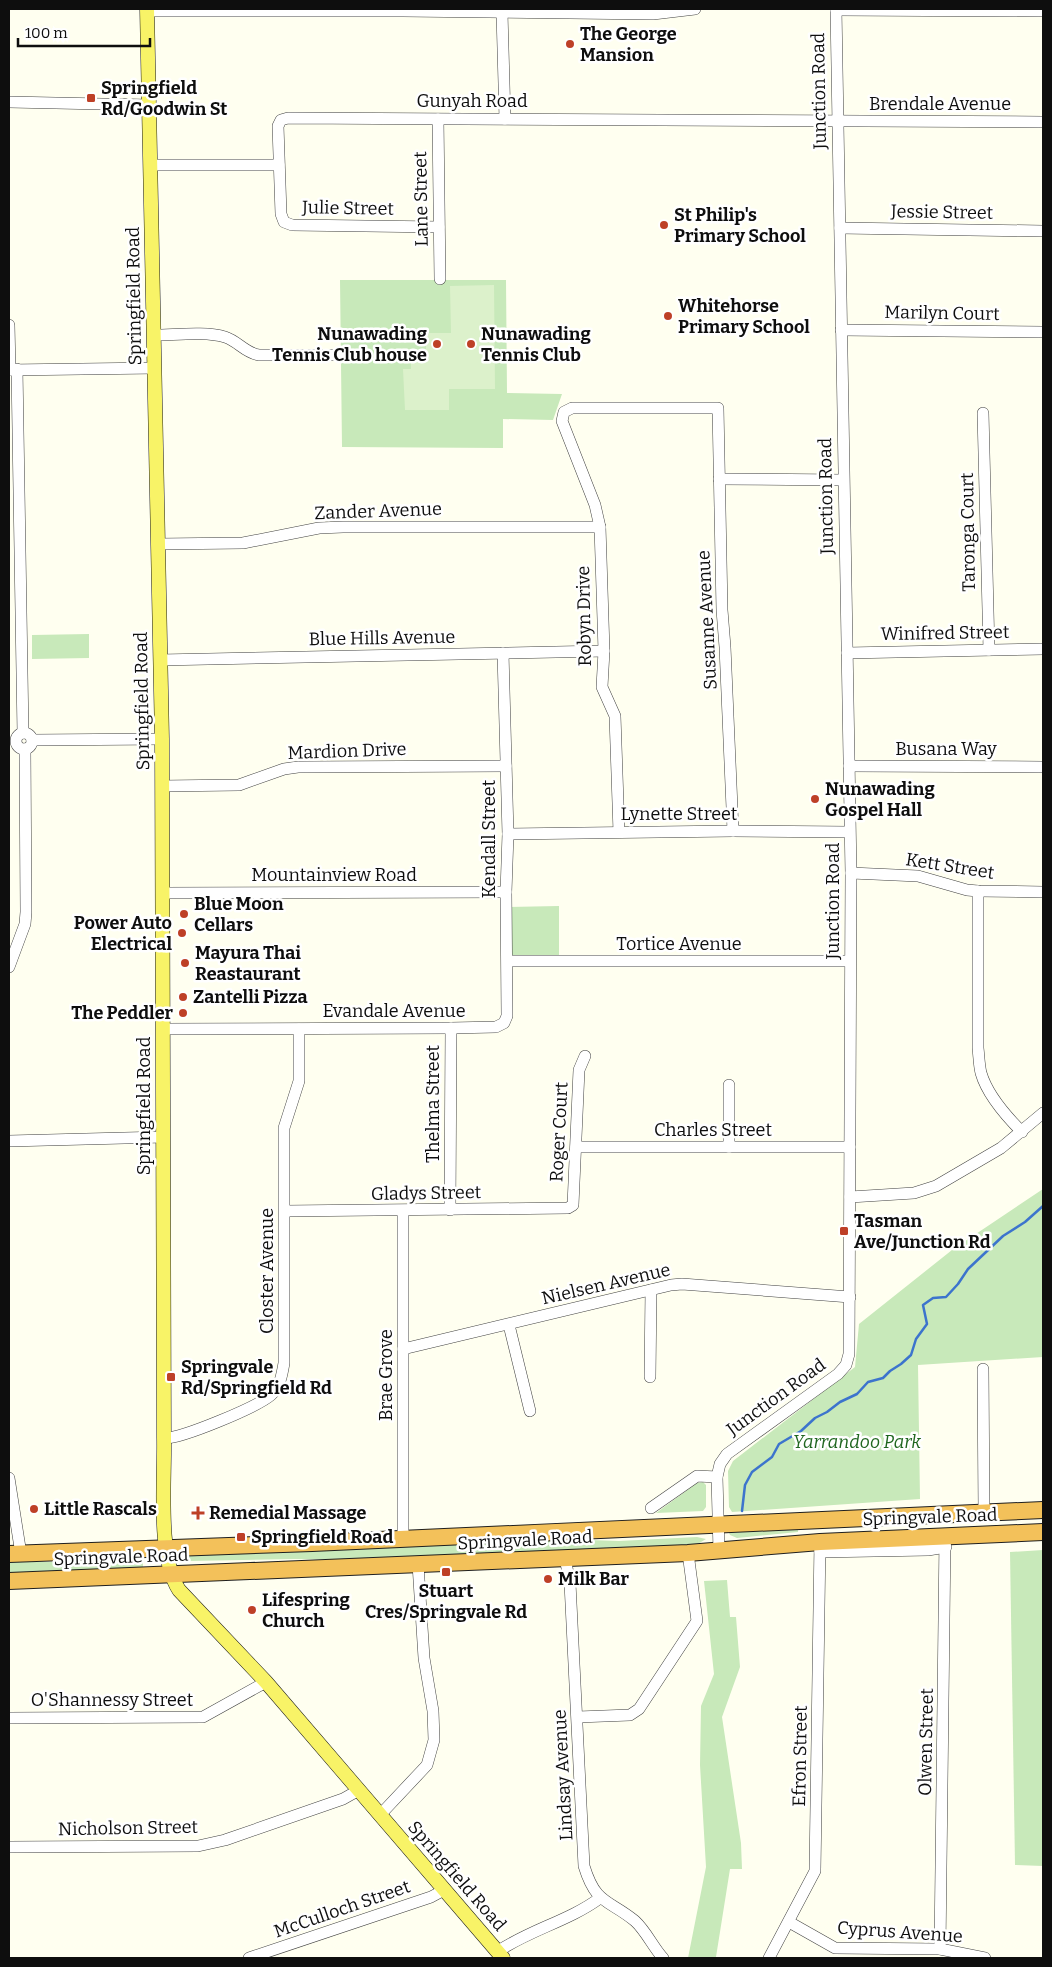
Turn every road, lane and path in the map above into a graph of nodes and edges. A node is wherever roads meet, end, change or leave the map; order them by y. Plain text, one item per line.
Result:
1 (695, 9) edge
2 (836, 9) edge
3 (148, 10) edge
4 (403, 10) edge
5 (1043, 11) edge
6 (502, 13) junction
7 (9, 102) edge
8 (149, 105) junction
9 (438, 119) junction
10 (506, 119) junction
11 (838, 120) junction
12 (1043, 122) edge
13 (150, 164) junction
14 (279, 165) junction
15 (439, 227) junction
16 (840, 228) junction
17 (1043, 231) edge
18 (440, 279) dead end
19 (9, 325) edge
20 (841, 330) junction
21 (1043, 332) edge
22 (154, 335) junction
23 (342, 355) dead end
24 (154, 368) junction
25 (12, 370) edge
26 (718, 408) joint
27 (982, 413) dead end
28 (719, 479) junction
29 (843, 480) junction
30 (600, 527) junction
31 (158, 544) junction
32 (1043, 649) edge
33 (988, 650) junction
34 (604, 651) junction
35 (503, 653) junction
36 (847, 653) junction
37 (160, 660) junction
38 (162, 739) junction
39 (21, 741) edge
40 (506, 766) junction
41 (849, 766) junction
42 (1043, 767) edge
43 (162, 786) junction
44 (734, 831) junction
45 (619, 832) junction
46 (850, 832) junction
47 (508, 834) junction
48 (850, 873) junction
49 (978, 891) junction
50 (506, 892) junction
51 (1043, 892) edge
52 (163, 893) junction
53 (508, 961) junction
54 (850, 961) junction
55 (9, 967) edge
56 (504, 1023) joint
57 (451, 1028) junction
58 (299, 1029) junction
59 (163, 1030) junction
60 (585, 1056) dead end
61 (729, 1085) dead end
62 (1043, 1113) edge
63 (1022, 1132) junction
64 (163, 1137) junction
65 (9, 1141) edge
66 (576, 1147) junction
67 (729, 1147) junction
68 (850, 1147) junction
69 (850, 1197) junction
70 (568, 1208) joint
71 (450, 1210) junction
72 (403, 1211) junction
73 (285, 1212) junction
74 (651, 1290) junction
75 (850, 1297) junction
76 (509, 1325) junction
77 (403, 1349) junction
78 (983, 1368) dead end
79 (650, 1378) dead end
80 (530, 1411) dead end
81 (164, 1438) junction
82 (717, 1477) junction
83 (9, 1478) edge
84 (651, 1508) dead end
85 (1043, 1510) edge
86 (984, 1512) junction
87 (718, 1525) junction
88 (1043, 1532) edge
89 (403, 1538) junction
90 (945, 1542) junction
91 (820, 1547) junction
92 (166, 1548) junction
93 (718, 1550) junction
94 (688, 1553) junction
95 (15, 1554) edge
96 (565, 1558) junction
97 (418, 1564) junction
98 (171, 1574) junction
99 (9, 1580) edge
100 (266, 1682) junction
101 (578, 1717) junction
102 (9, 1718) edge
103 (359, 1790) junction
104 (380, 1815) junction
105 (9, 1847) edge
106 (444, 1890) junction
107 (600, 1898) junction
108 (789, 1922) junction
109 (940, 1949) junction
110 (278, 1954) edge
111 (500, 1955) edge
112 (249, 1958) edge
113 (663, 1958) edge
114 (769, 1958) edge
115 (985, 1958) edge

1 - 6 street
2 - 5 street
2 - 11 street, Junction Road
3 - 4 street
3 - 8 main road, Springfield Road
4 - 6 street
6 - 10 street
7 - 8 street
8 - 13 main road, Springfield Road
9 - 10 street, Gunyah Road
9 - 14 street, Gunyah Road
9 - 15 street, Lane Street
10 - 11 street, Gunyah Road
11 - 12 street, Brendale Avenue
11 - 16 street, Junction Road
13 - 14 street
13 - 22 main road, Springfield Road
14 - 15 street, Julie Street
15 - 18 street, Lane Street
16 - 17 street, Jessie Street
16 - 20 street, Junction Road
19 - 25 street
20 - 21 street, Marilyn Court
20 - 29 street, Junction Road
22 - 23 street
22 - 24 main road, Springfield Road
24 - 25 street
24 - 31 main road, Springfield Road
25 - 39 street
26 - 28 street, Susanne Avenue
26 - 30 street, Robyn Drive
27 - 33 street, Taronga Court
28 - 29 street
28 - 44 street, Susanne Avenue
29 - 36 street, Junction Road
30 - 31 street, Zander Avenue
30 - 34 street, Robyn Drive
31 - 37 main road, Springfield Road
32 - 33 street, Winifred Street
33 - 36 street, Winifred Street
34 - 35 street, Blue Hills Avenue
34 - 45 street, Robyn Drive
35 - 37 street, Blue Hills Avenue
35 - 40 street, Kendall Street
36 - 41 street, Junction Road
37 - 38 main road, Springfield Road
38 - 39 street
38 - 43 main road, Springfield Road
39 - 55 street
40 - 43 street, Mardion Drive
40 - 47 street, Kendall Street
41 - 42 street, Busana Way
41 - 46 street, Junction Road
43 - 52 main road, Springfield Road
44 - 45 street, Lynette Street
44 - 46 street, Lynette Street
45 - 47 street, Lynette Street
46 - 48 street, Junction Road
47 - 50 street, Kendall Street
48 - 49 street, Kett Street
48 - 54 street, Junction Road
49 - 51 street, Kett Street
49 - 63 street
50 - 52 street, Mountainview Road
50 - 53 street, Kendall Street
52 - 59 main road, Springfield Road
53 - 54 street, Tortice Avenue
53 - 56 street, Kendall Street
54 - 68 street, Junction Road
56 - 57 street, Evandale Avenue
57 - 58 street, Evandale Avenue
57 - 71 street, Thelma Street
58 - 59 street, Evandale Avenue
58 - 73 street, Closter Avenue
59 - 64 main road, Springfield Road
60 - 66 street, Roger Court
61 - 67 street
62 - 63 street
63 - 69 street
64 - 65 street
64 - 81 main road, Springfield Road
66 - 67 street, Charles Street
66 - 70 street, Roger Court
67 - 68 street, Charles Street
68 - 69 street, Junction Road
69 - 75 street, Junction Road
70 - 71 street, Gladys Street
71 - 72 street, Gladys Street
72 - 73 street, Gladys Street
72 - 77 street, Brae Grove
73 - 81 street, Closter Avenue
74 - 75 street, Nielsen Avenue
74 - 76 street, Nielsen Avenue
74 - 79 street
75 - 82 street, Junction Road
76 - 77 street, Nielsen Avenue
76 - 80 street
77 - 89 street, Brae Grove
78 - 86 street
81 - 92 main road, Springfield Road
82 - 84 street
82 - 87 street, Junction Road
83 - 95 street
85 - 86 highway, Springvale Road
86 - 87 highway, Springvale Road
87 - 89 highway, Springvale Road
87 - 93 street, Junction Road
88 - 90 highway, Springvale Road
89 - 92 highway, Springvale Road
90 - 91 highway, Springvale Road
90 - 109 street, Olwen Street
91 - 93 highway, Springvale Road
91 - 108 street, Efron Street
92 - 95 highway, Springvale Road
92 - 98 main road, Springfield Road
93 - 94 highway, Springvale Road
94 - 96 highway, Springvale Road
94 - 101 street
96 - 97 highway, Springvale Road
96 - 101 street, Lindsay Avenue
97 - 98 highway, Springvale Road
97 - 104 street
98 - 99 highway, Springvale Road
98 - 100 main road, Springfield Road
100 - 102 street, O'Shannessy Street
100 - 103 main road, Springfield Road
101 - 107 street, Lindsay Avenue
103 - 104 main road, Springfield Road
103 - 105 street, Nicholson Street
104 - 106 main road, Springfield Road
106 - 110 street, McCulloch Street
106 - 111 main road, Springfield Road
107 - 111 street
107 - 113 street, Lindsay Avenue
108 - 109 street, Cyprus Avenue
108 - 114 street, Efron Street
109 - 115 street, Cyprus Avenue
110 - 112 street, McCulloch Street

